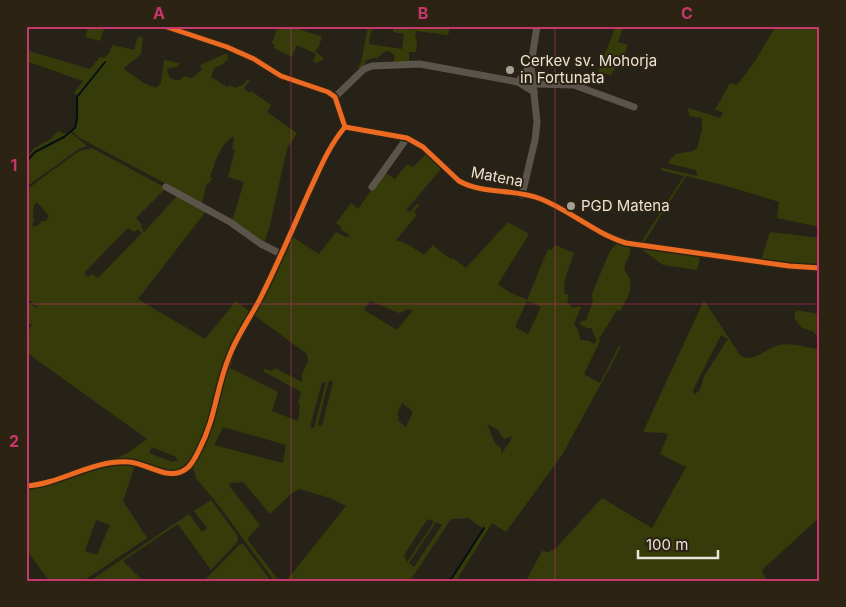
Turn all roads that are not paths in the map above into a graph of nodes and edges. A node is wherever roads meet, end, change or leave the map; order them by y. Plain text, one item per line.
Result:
1 (164, 26) edge
2 (537, 26) edge
3 (532, 65) junction
4 (518, 82) junction
5 (534, 88) junction
6 (336, 97) junction
7 (634, 107) dead end
8 (345, 128) junction
9 (407, 138) junction
10 (166, 187) dead end
11 (372, 187) dead end
12 (522, 194) junction
13 (281, 254) junction
14 (820, 268) edge
15 (26, 486) edge

1 - 6 street
2 - 3 street, Matena
3 - 4 street
3 - 5 street, Matena
4 - 5 street
4 - 6 street
5 - 7 street
5 - 12 street, Matena
6 - 8 street
8 - 9 street, Matena
8 - 13 street
9 - 11 street
9 - 12 street, Matena
10 - 13 street
12 - 14 street, Matena
13 - 15 street

